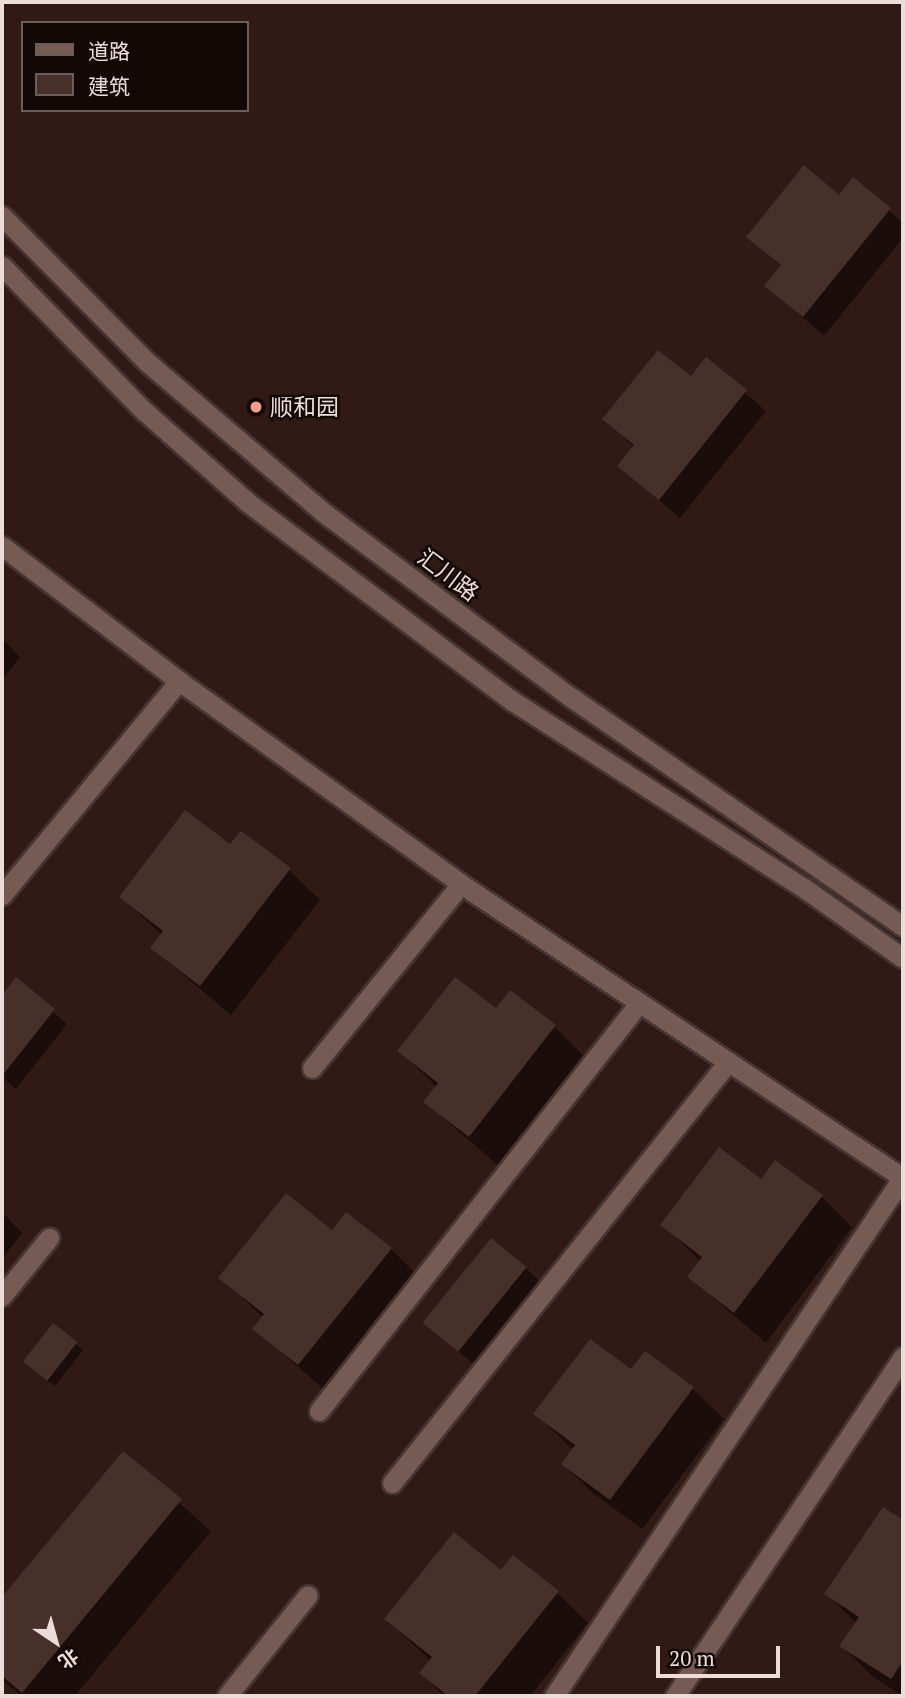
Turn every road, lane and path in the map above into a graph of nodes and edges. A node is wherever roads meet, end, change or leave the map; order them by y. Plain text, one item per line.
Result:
1 (2, 216) edge
2 (2, 266) edge
3 (2, 545) edge
4 (179, 681) junction
5 (461, 884) junction
6 (2, 895) edge
7 (903, 926) edge
8 (903, 958) edge
9 (639, 1003) junction
10 (728, 1062) junction
11 (312, 1068) dead end
12 (903, 1178) edge
13 (49, 1238) dead end
14 (2, 1296) edge
15 (903, 1357) edge
16 (318, 1411) dead end
17 (393, 1482) dead end
18 (308, 1595) dead end
19 (227, 1696) edge
20 (554, 1696) edge
21 (675, 1696) edge

1 - 7 street, 汇川路
2 - 8 street
3 - 4 street
4 - 5 street
4 - 6 street
5 - 9 street
5 - 11 street
9 - 10 street
9 - 16 street
10 - 12 street
10 - 17 street
12 - 20 street
13 - 14 street
15 - 21 street
18 - 19 street

